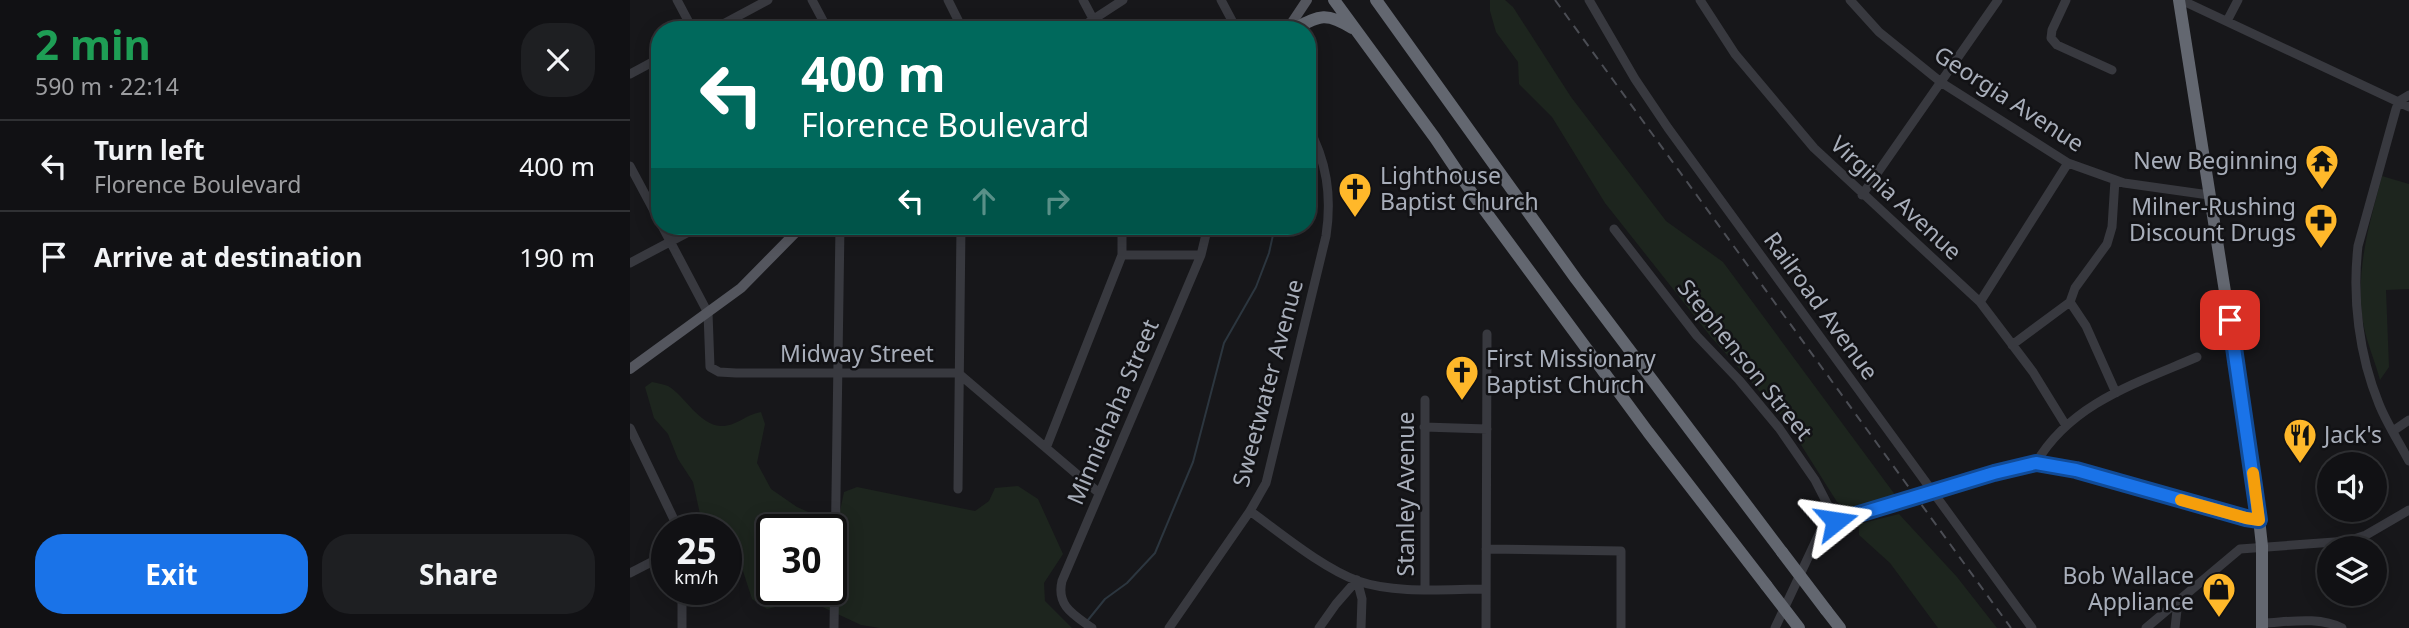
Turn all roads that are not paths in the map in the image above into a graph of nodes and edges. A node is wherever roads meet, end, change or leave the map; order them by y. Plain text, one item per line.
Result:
1 (677, 0) edge
2 (768, 0) edge
3 (812, 0) edge
4 (948, 0) edge
5 (1083, 0) edge
6 (1124, 0) edge
7 (1221, 0) edge
8 (1307, 0) edge
9 (1334, 0) edge
10 (1376, 0) edge
11 (1589, 0) edge
12 (1700, 0) edge
13 (1850, 0) edge
14 (1998, 0) edge
15 (2066, 0) edge
16 (2180, 0) edge
17 (2238, 0) edge
18 (1093, 19) junction
19 (688, 21) edge
20 (729, 21) edge
21 (823, 21) edge
22 (958, 21) edge
23 (1090, 21) edge
24 (1232, 21) edge
25 (1295, 21) edge
26 (1308, 21) edge
27 (2227, 21) junction
28 (1357, 32) junction
29 (651, 63) edge
30 (2112, 70) dead end
31 (630, 74) edge
32 (1942, 83) junction
33 (2409, 95) edge
34 (2399, 102) junction
35 (2409, 107) edge
36 (1316, 141) edge
37 (2068, 163) junction
38 (630, 166) edge
39 (2115, 180) junction
40 (1862, 195) junction
41 (2209, 195) junction
42 (651, 205) edge
43 (1614, 229) dead end
44 (666, 235) edge
45 (683, 235) edge
46 (791, 235) edge
47 (840, 235) edge
48 (961, 235) edge
49 (1122, 235) edge
50 (1206, 235) edge
51 (670, 242) junction
52 (1122, 254) junction
53 (1201, 254) junction
54 (630, 262) edge
55 (1980, 302) junction
56 (2070, 302) junction
57 (708, 313) junction
58 (1487, 334) dead end
59 (2012, 345) junction
60 (2197, 357) dead end
61 (630, 369) edge
62 (838, 372) junction
63 (958, 373) junction
64 (2116, 393) junction
65 (1425, 400) dead end
66 (2409, 420) edge
67 (2065, 424) junction
68 (1424, 427) junction
69 (630, 428) edge
70 (1487, 429) junction
71 (2393, 431) junction
72 (1046, 448) junction
73 (2409, 461) edge
74 (2036, 463) junction
75 (958, 489) dead end
76 (1932, 491) junction
77 (1099, 493) junction
78 (2409, 510) edge
79 (1250, 511) junction
80 (671, 514) edge
81 (2259, 520) junction
82 (1836, 521) junction
83 (2262, 546) junction
84 (1486, 549) junction
85 (651, 562) edge
86 (630, 573) edge
87 (1357, 580) junction
88 (1425, 589) junction
89 (1486, 589) junction
90 (2178, 601) junction
91 (682, 605) edge
92 (2262, 625) edge
93 (682, 628) edge
94 (834, 628) edge
95 (1092, 628) edge
96 (1169, 628) edge
97 (1319, 628) edge
98 (1361, 628) edge
99 (1486, 628) edge
100 (1621, 628) edge
101 (1775, 628) edge
102 (1798, 628) edge
103 (1840, 628) edge
104 (2032, 628) edge
105 (2146, 628) edge
106 (2175, 628) edge
107 (2343, 628) edge

1 - 19 street
2 - 20 street
3 - 21 street
4 - 22 street
5 - 18 street
6 - 18 street
7 - 24 street
8 - 25 main road
9 - 28 highway
10 - 103 highway, bridge
11 - 76 street, Railroad Avenue
12 - 40 street, Virginia Avenue
13 - 32 street, Georgia Avenue
14 - 32 street
15 - 30 street
16 - 27 street
16 - 41 highway
17 - 27 street
18 - 23 street
26 - 28 highway
27 - 34 street
28 - 102 highway, bridge
29 - 31 street
32 - 37 street, Georgia Avenue
32 - 40 street
33 - 34 street
34 - 35 street
34 - 71 street
36 - 79 street, Sweetwater Avenue
37 - 39 street, Georgia Avenue
37 - 55 street
38 - 42 street
39 - 41 street, Georgia Avenue
39 - 56 street
40 - 55 street, Virginia Avenue
41 - 81 highway
43 - 82 street, Stephenson Street
44 - 51 street
45 - 51 street
46 - 57 main road
47 - 62 street
48 - 63 street
49 - 52 street
50 - 53 street, Minniehaha Street
51 - 54 street
51 - 57 street
52 - 53 street
52 - 72 street
53 - 77 street, Minniehaha Street
55 - 59 street, Virginia Avenue
56 - 59 street
56 - 64 street
57 - 61 main road
57 - 62 street, Midway Street
58 - 70 street
59 - 67 street, Virginia Avenue
60 - 64 street
62 - 63 street, Midway Street
62 - 94 street
63 - 72 street, Midway Street
63 - 75 street
64 - 67 street
65 - 68 street, Stanley Avenue
66 - 71 street
67 - 74 street
68 - 70 street
68 - 88 street, Stanley Avenue
69 - 80 street
70 - 84 street
71 - 73 street
72 - 77 street, Midway Street
74 - 76 street
74 - 81 street
76 - 82 street
76 - 104 street, Railroad Avenue
77 - 95 street, Minniehaha Street
78 - 83 street
79 - 87 street
79 - 96 street, Sweetwater Avenue
81 - 83 highway
82 - 101 street
83 - 90 street
83 - 92 highway
84 - 89 street
84 - 100 street
85 - 86 street
87 - 88 street
87 - 97 street
87 - 98 street
88 - 89 street
89 - 99 street
90 - 105 street
90 - 106 street
91 - 93 street
92 - 107 street

